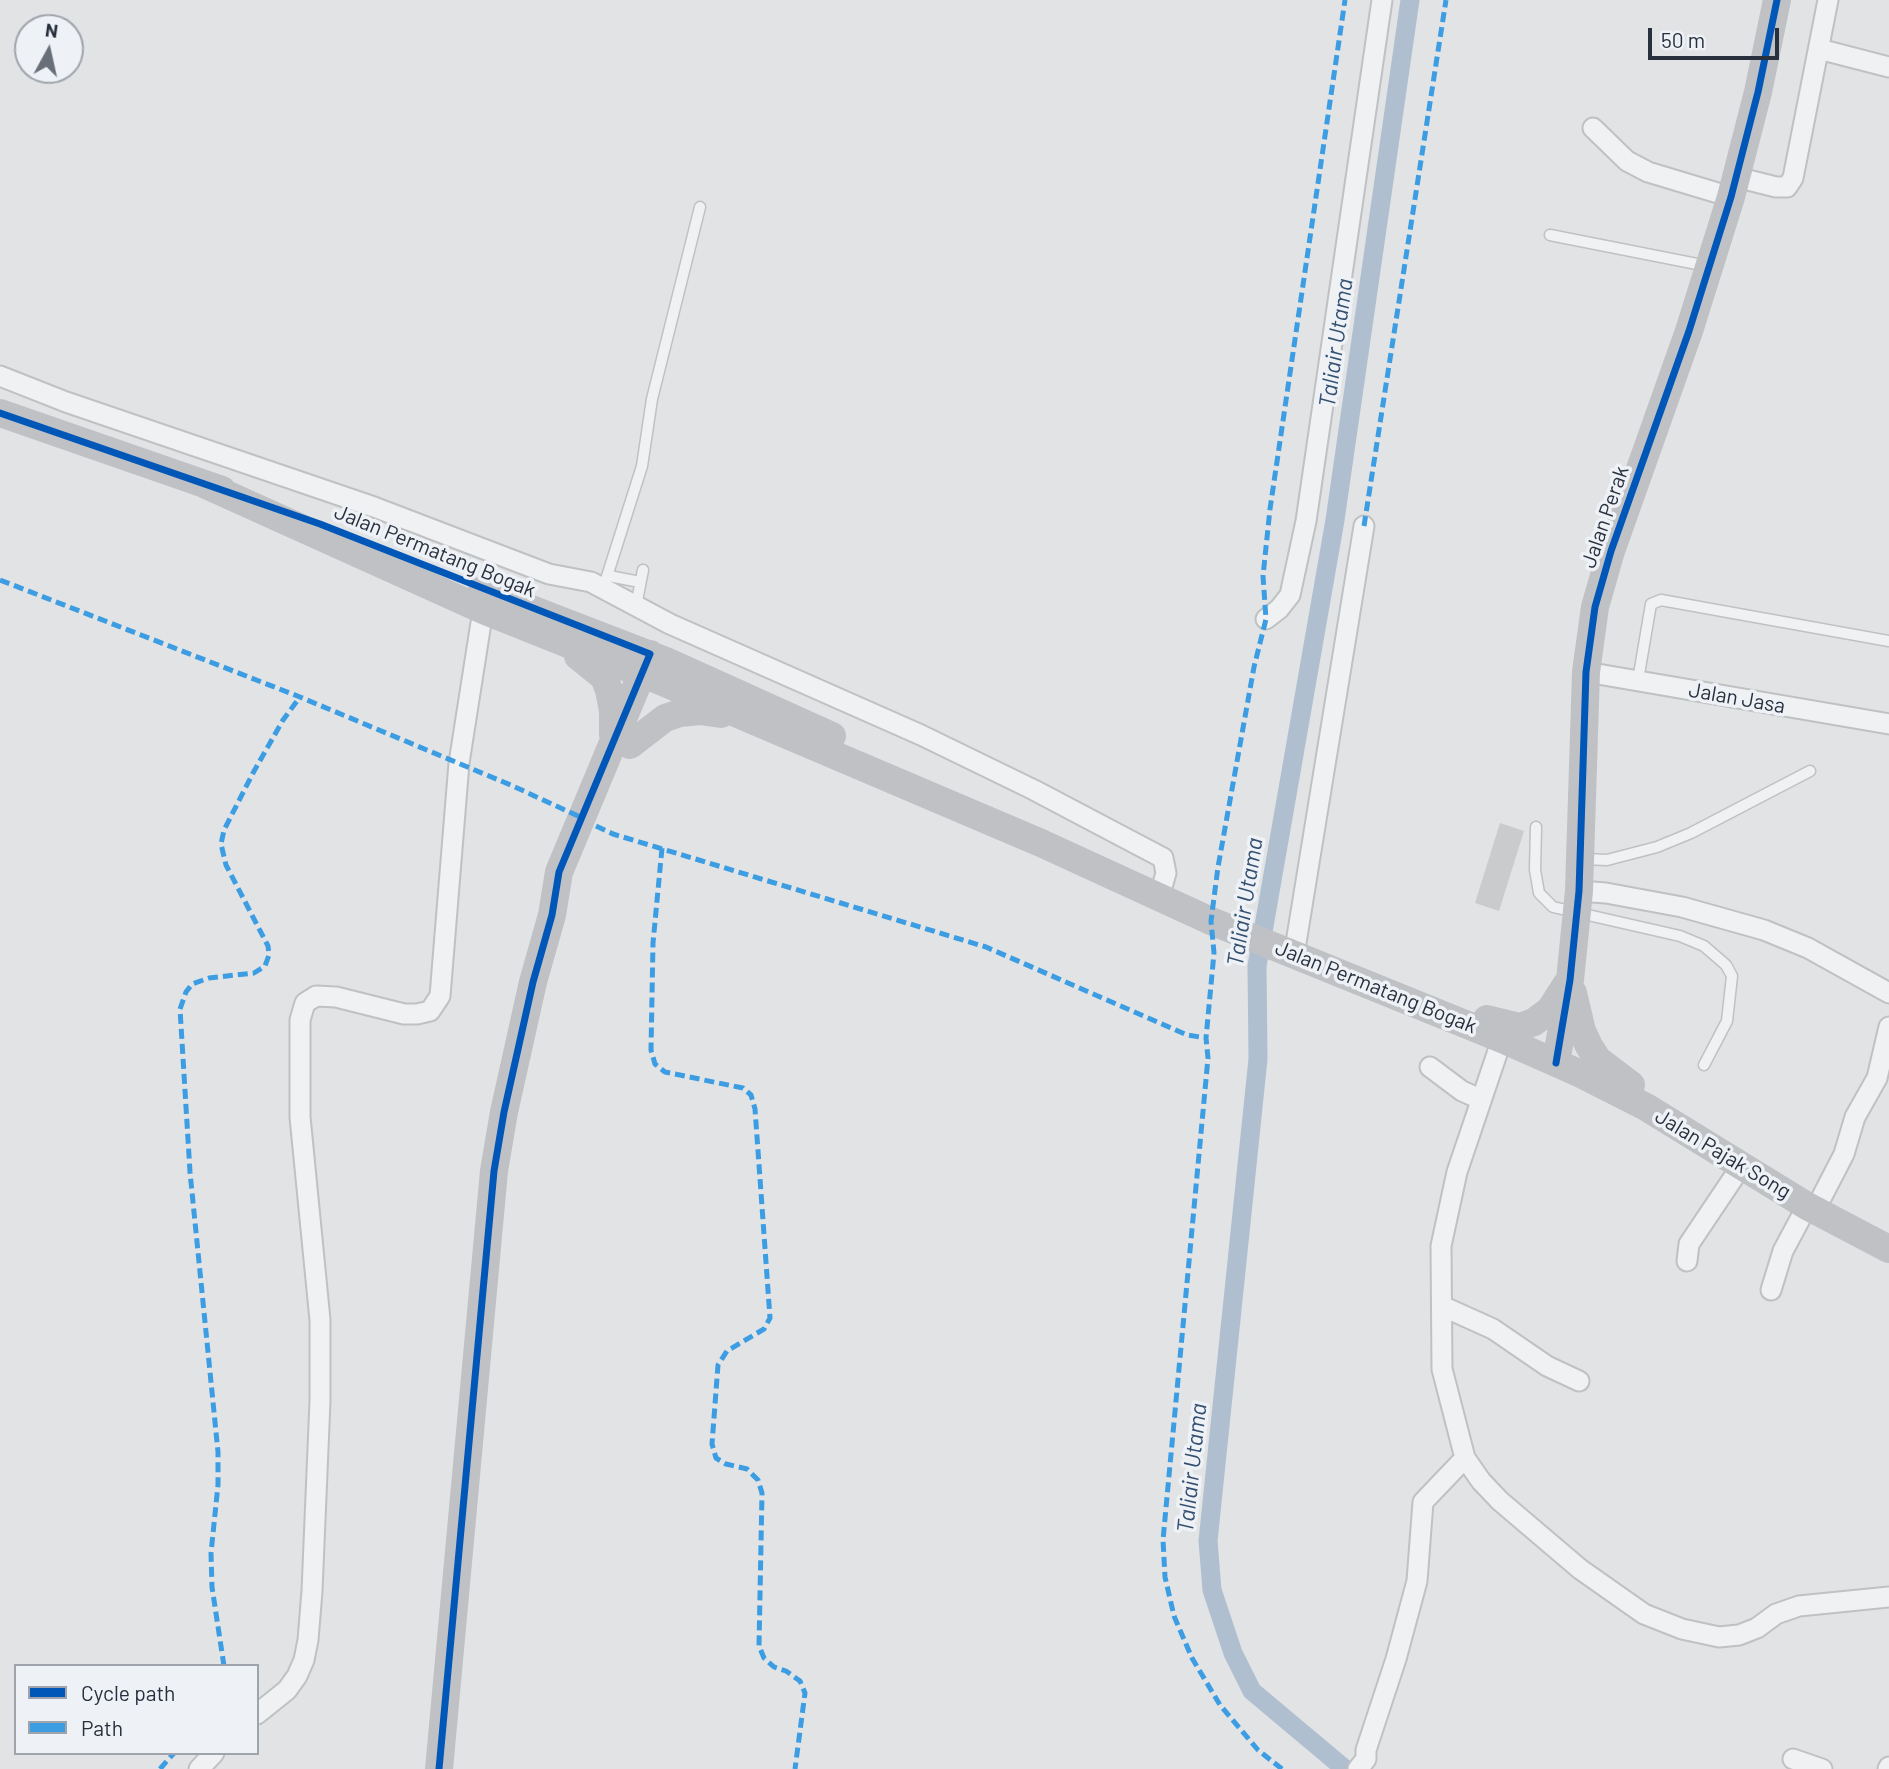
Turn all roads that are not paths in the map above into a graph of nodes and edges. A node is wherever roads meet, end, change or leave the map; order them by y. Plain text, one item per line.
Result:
1 (1382, 0) edge
2 (1777, 0) edge
3 (1828, 0) edge
4 (1819, 49) junction
5 (1889, 67) edge
6 (1593, 128) dead end
7 (1734, 187) junction
8 (700, 207) dead end
9 (1550, 235) dead end
10 (1710, 267) junction
11 (0, 376) edge
12 (0, 413) edge
13 (206, 485) junction
14 (1364, 526) dead end
15 (643, 570) dead end
16 (606, 583) junction
17 (640, 583) junction
18 (636, 606) junction
19 (483, 610) junction
20 (1266, 620) dead end
21 (549, 637) junction
22 (1889, 641) edge
23 (654, 667) junction
24 (1586, 672) junction
25 (1638, 680) junction
26 (741, 716) junction
27 (1889, 724) edge
28 (621, 743) junction
29 (1810, 771) dead end
30 (1536, 827) dead end
31 (1041, 843) junction
32 (1580, 859) junction
33 (1159, 898) junction
34 (1578, 902) junction
35 (1289, 952) junction
36 (1333, 970) junction
37 (1570, 980) junction
38 (1889, 993) edge
39 (1889, 1027) edge
40 (1502, 1039) junction
41 (1556, 1062) junction
42 (1704, 1065) dead end
43 (1430, 1067) dead end
44 (1480, 1099) junction
45 (1646, 1107) junction
46 (1741, 1165) junction
47 (1811, 1208) junction
48 (1889, 1249) edge
49 (1687, 1261) dead end
50 (1771, 1290) dead end
51 (1442, 1306) junction
52 (1579, 1381) dead end
53 (1465, 1458) junction
54 (1889, 1597) edge
55 (259, 1712) edge
56 (212, 1755) edge
57 (1793, 1759) dead end
58 (1366, 1766) edge
59 (199, 1769) edge
60 (439, 1769) edge
61 (1822, 1769) edge

1 - 20 street
2 - 7 street, Jalan Perak
3 - 4 street
4 - 5 street
4 - 7 street
6 - 7 street
7 - 10 street, Jalan Perak
8 - 16 lane
9 - 10 lane
10 - 24 street, Jalan Perak
11 - 16 street
12 - 13 street, Jalan Permatang Bogak
13 - 19 street, Jalan Permatang Bogak
13 - 23 street, Jalan Permatang Bogak
14 - 35 street
15 - 17 lane
16 - 17 lane
16 - 18 street
17 - 18 lane
18 - 33 street
19 - 21 street, Jalan Permatang Bogak
19 - 55 street
21 - 23 street, Jalan Permatang Bogak
21 - 28 street
22 - 25 lane
23 - 26 street, Jalan Permatang Bogak
23 - 28 street
23 - 31 street, Jalan Permatang Bogak
24 - 25 street, Jalan Jasa
24 - 32 street, Jalan Perak
25 - 27 street, Jalan Jasa
26 - 28 street
26 - 31 street, Jalan Permatang Bogak
28 - 60 street
29 - 32 lane
30 - 34 lane
31 - 33 street, Jalan Permatang Bogak
32 - 34 street, Jalan Perak
33 - 35 street, Jalan Permatang Bogak
34 - 37 street, Jalan Perak
34 - 38 street
34 - 42 lane
35 - 36 street, Jalan Permatang Bogak
36 - 37 street
36 - 40 street, Jalan Permatang Bogak
37 - 41 street, Jalan Perak
37 - 45 street
39 - 47 street
40 - 41 street, Jalan Permatang Bogak
40 - 44 street
41 - 45 street, Jalan Pajak Song
43 - 44 street
44 - 51 street
45 - 46 street, Jalan Pajak Song
46 - 47 street, Jalan Pajak Song
46 - 49 street
47 - 48 street, Jalan Pajak Song
47 - 50 street
51 - 52 street
51 - 53 street
53 - 54 street
53 - 58 street
56 - 59 street
57 - 61 street

